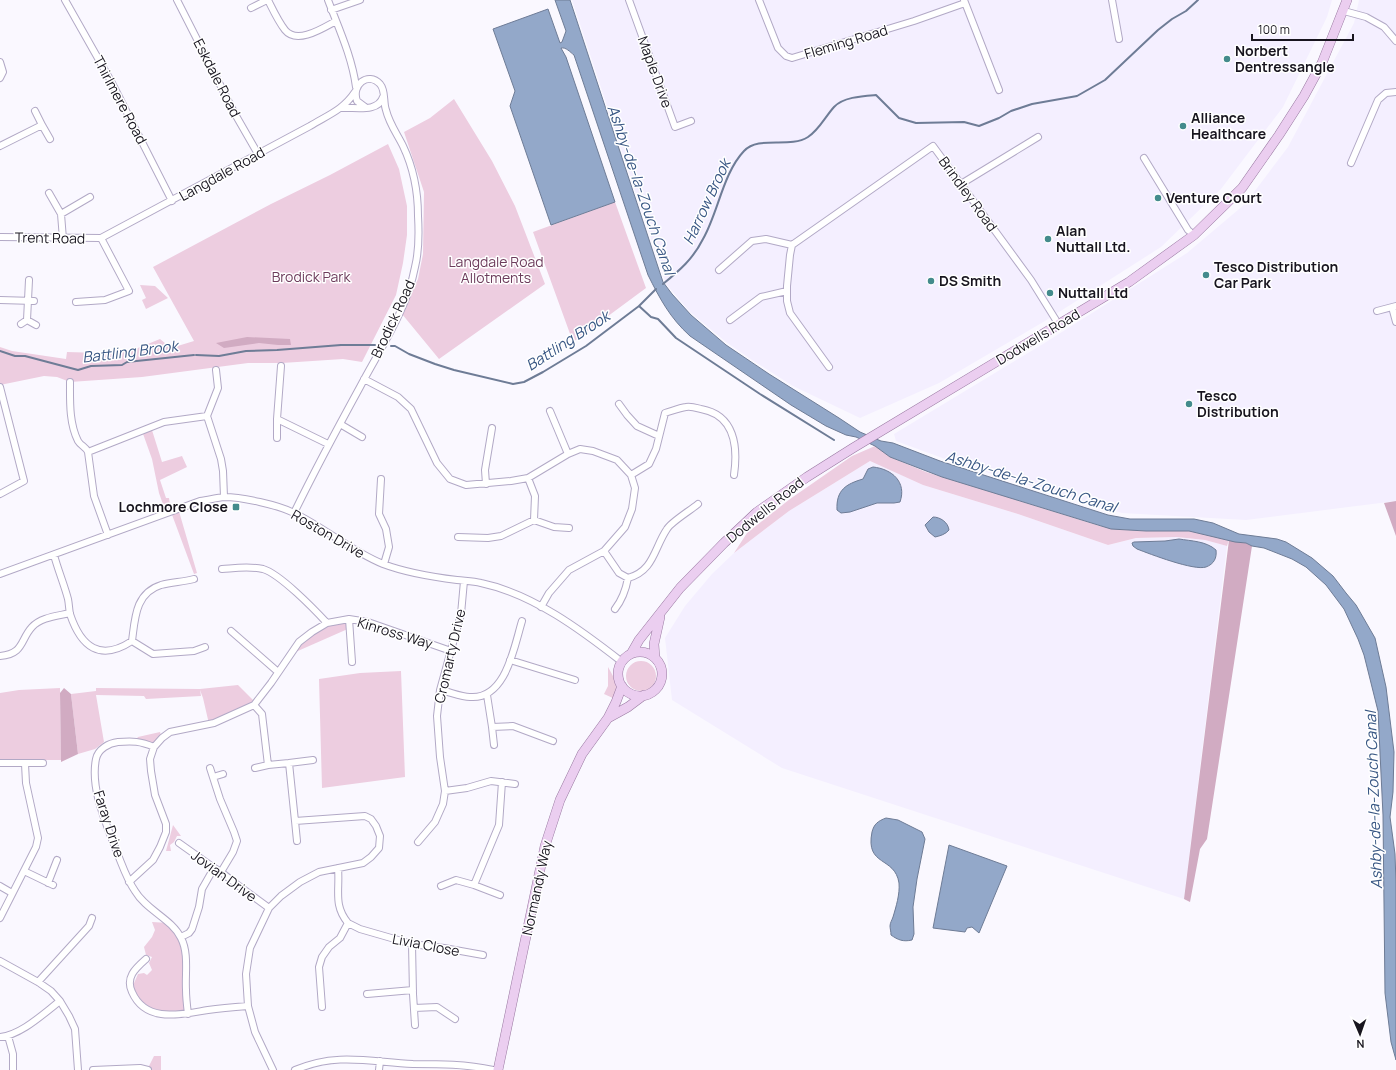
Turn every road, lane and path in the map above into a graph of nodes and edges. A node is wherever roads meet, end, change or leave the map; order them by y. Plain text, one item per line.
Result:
1 (66, 0) edge
2 (177, 0) edge
3 (268, 0) edge
4 (328, 0) edge
5 (360, 0) edge
6 (629, 0) edge
7 (759, 0) edge
8 (1112, 0) edge
9 (1347, 0) edge
10 (964, 1) edge
11 (251, 8) dead end
12 (332, 10) junction
13 (1344, 11) junction
14 (336, 21) junction
15 (1119, 39) dead end
16 (1396, 41) edge
17 (0, 62) edge
18 (354, 71) junction
19 (0, 78) edge
20 (362, 81) junction
21 (356, 90) junction
22 (998, 90) dead end
23 (1396, 92) edge
24 (384, 96) junction
25 (377, 106) junction
26 (365, 107) junction
27 (342, 108) junction
28 (35, 111) dead end
29 (386, 113) junction
30 (691, 121) dead end
31 (42, 125) junction
32 (1038, 137) dead end
33 (50, 139) dead end
34 (0, 146) edge
35 (258, 154) junction
36 (1144, 158) dead end
37 (1351, 163) dead end
38 (960, 184) junction
39 (49, 193) dead end
40 (90, 198) dead end
41 (172, 201) junction
42 (61, 214) junction
43 (1194, 235) junction
44 (0, 237) edge
45 (101, 238) junction
46 (63, 239) junction
47 (792, 245) junction
48 (719, 270) dead end
49 (29, 280) dead end
50 (787, 292) junction
51 (0, 300) edge
52 (31, 301) junction
53 (76, 302) dead end
54 (1394, 306) edge
55 (1376, 310) dead end
56 (27, 320) junction
57 (730, 320) dead end
58 (1396, 322) edge
59 (21, 324) dead end
60 (36, 325) dead end
61 (1059, 325) junction
62 (280, 366) dead end
63 (830, 367) dead end
64 (216, 370) dead end
65 (364, 379) junction
66 (70, 382) dead end
67 (0, 387) edge
68 (619, 404) dead end
69 (550, 411) dead end
70 (207, 416) junction
71 (277, 418) junction
72 (340, 424) junction
73 (492, 428) dead end
74 (659, 436) junction
75 (362, 437) dead end
76 (277, 438) dead end
77 (328, 444) junction
78 (88, 452) junction
79 (568, 454) junction
80 (631, 475) junction
81 (734, 475) dead end
82 (380, 478) dead end
83 (528, 478) junction
84 (486, 484) junction
85 (0, 494) edge
86 (224, 497) junction
87 (698, 504) dead end
88 (294, 513) junction
89 (534, 520) junction
90 (569, 528) dead end
91 (108, 534) junction
92 (458, 537) dead end
93 (604, 551) junction
94 (54, 555) junction
95 (384, 564) junction
96 (222, 569) dead end
97 (0, 574) edge
98 (628, 578) junction
99 (194, 580) dead end
100 (464, 581) junction
101 (541, 607) junction
102 (615, 609) dead end
103 (70, 613) junction
104 (661, 613) junction
105 (349, 619) junction
106 (522, 621) dead end
107 (327, 623) junction
108 (230, 631) dead end
109 (132, 642) junction
110 (205, 647) dead end
111 (451, 651) junction
112 (631, 654) junction
113 (0, 656) edge
114 (655, 658) junction
115 (510, 660) junction
116 (352, 662) dead end
117 (622, 662) junction
118 (278, 672) junction
119 (575, 680) dead end
120 (622, 686) junction
121 (440, 690) junction
122 (487, 695) junction
123 (644, 695) junction
124 (254, 705) junction
125 (608, 718) junction
126 (492, 727) junction
127 (553, 741) dead end
128 (494, 746) dead end
129 (154, 747) junction
130 (312, 760) dead end
131 (0, 763) edge
132 (43, 763) dead end
133 (289, 763) junction
134 (25, 764) junction
135 (268, 765) junction
136 (210, 768) dead end
137 (255, 768) dead end
138 (223, 774) dead end
139 (213, 777) junction
140 (502, 782) junction
141 (515, 784) dead end
142 (444, 791) junction
143 (295, 821) junction
144 (297, 841) dead end
145 (418, 842) dead end
146 (179, 843) dead end
147 (57, 860) dead end
148 (214, 868) junction
149 (338, 868) junction
150 (24, 871) junction
151 (221, 872) junction
152 (129, 882) junction
153 (474, 885) junction
154 (0, 886) edge
155 (441, 886) dead end
156 (12, 893) junction
157 (500, 895) dead end
158 (269, 908) junction
159 (0, 918) edge
160 (92, 918) dead end
161 (348, 923) junction
162 (181, 937) junction
163 (412, 944) junction
164 (483, 955) dead end
165 (146, 959) dead end
166 (0, 961) edge
167 (38, 982) junction
168 (413, 990) junction
169 (367, 994) dead end
170 (60, 1001) junction
171 (248, 1006) junction
172 (322, 1007) dead end
173 (414, 1008) junction
174 (188, 1014) junction
175 (455, 1019) dead end
176 (415, 1025) dead end
177 (8, 1036) junction
178 (0, 1037) edge
179 (380, 1061) junction
180 (13, 1070) edge
181 (78, 1070) edge
182 (93, 1070) edge
183 (148, 1070) edge
184 (273, 1070) edge
185 (295, 1070) edge
186 (379, 1070) edge
187 (493, 1070) edge
188 (498, 1070) edge

1 - 41 street, Thirlmere Road
2 - 35 street, Eskdale Road
3 - 11 street
3 - 14 street
4 - 12 street
5 - 12 street
6 - 30 street, Maple Drive
7 - 10 street, Fleming Road
8 - 15 street
9 - 13 main road, Dodwells Road
10 - 22 street
12 - 14 street
13 - 16 street
13 - 43 main road, Dodwells Road
14 - 18 street
17 - 19 street
18 - 20 street
18 - 21 street
20 - 21 street
20 - 24 street
21 - 26 street
21 - 27 street, Langdale Road
23 - 37 street
24 - 25 street
24 - 29 street, Brodick Road
25 - 26 street
25 - 29 street, Brodick Road
26 - 27 street, Langdale Road
27 - 35 street, Langdale Road
28 - 31 street
29 - 65 street, Brodick Road
31 - 33 street
31 - 34 street
32 - 38 street
35 - 41 street, Langdale Road
36 - 43 street
38 - 47 street, Brindley Road
38 - 61 street, Brindley Road
39 - 42 street
40 - 42 street
41 - 45 street, Langdale Road
42 - 46 street
43 - 61 main road, Dodwells Road
44 - 46 street, Trent Road
45 - 46 street, Trent Road
45 - 53 street
47 - 48 street
47 - 50 street
49 - 52 street
50 - 57 street
50 - 63 street
51 - 52 street
52 - 56 street
54 - 55 street
54 - 58 street
56 - 59 street
56 - 60 street
61 - 104 main road, Dodwells Road
62 - 71 street
64 - 70 street
65 - 72 street, Brodick Road
65 - 84 street
66 - 78 street
67 - 85 street
68 - 74 street
69 - 79 street
70 - 78 street
70 - 86 street
71 - 76 street
71 - 77 street
72 - 75 street
72 - 77 street, Brodick Road
73 - 84 street
74 - 80 street
74 - 81 street
77 - 88 street, Brodick Road
78 - 91 street
79 - 80 street
79 - 83 street
80 - 93 street
82 - 95 street
83 - 84 street
83 - 89 street
86 - 88 street, Roston Drive
86 - 91 street, Roston Drive
87 - 98 street
88 - 95 street, Roston Drive
89 - 90 street
89 - 92 street
91 - 94 street, Roston Drive
93 - 98 street
93 - 101 street
94 - 97 street, Roston Drive
94 - 103 street
95 - 100 street, Roston Drive
96 - 107 street
98 - 102 street
99 - 109 street
100 - 101 street, Roston Drive
100 - 111 street, Cromarty Drive
101 - 117 street, Roston Drive
103 - 109 street
103 - 113 street
104 - 112 main road, Dodwells Road
104 - 114 main road, Dodwells Road
105 - 107 street, Kinross Way
105 - 111 street, Kinross Way
105 - 116 street
106 - 115 street
107 - 118 street, Kinross Way
108 - 118 street
109 - 110 street
111 - 121 street, Cromarty Drive
112 - 114 main road
112 - 117 main road
114 - 123 main road
115 - 119 street
115 - 122 street
117 - 120 main road
118 - 124 street, Kinross Way
120 - 123 main road
120 - 125 main road, Normandy Way
121 - 122 street
121 - 142 street, Cromarty Drive
122 - 126 street
123 - 125 main road, Normandy Way
124 - 129 street, Kinross Way
124 - 135 street
125 - 188 main road, Normandy Way
126 - 127 street
126 - 128 street
129 - 152 street
129 - 152 street, Faray Drive
130 - 133 street
131 - 134 street
132 - 134 street
133 - 135 street
133 - 143 street
134 - 150 street
135 - 137 street
136 - 139 street
138 - 139 street
139 - 151 street
140 - 141 street
140 - 142 street
140 - 153 street
142 - 145 street, Cromarty Drive
143 - 144 street
143 - 149 street
146 - 148 street, Jovian Drive
147 - 150 street
148 - 151 street, Jovian Drive
148 - 162 street
149 - 158 street
149 - 161 street
150 - 156 street
151 - 158 street, Jovian Drive
152 - 162 street, Faray Drive
153 - 155 street
153 - 157 street
154 - 156 street
156 - 159 street
158 - 171 street
160 - 167 street
161 - 163 street, Livia Close
161 - 172 street
162 - 174 street
163 - 164 street, Livia Close
163 - 168 street
165 - 174 street
166 - 167 street
167 - 170 street
168 - 169 street
168 - 173 street
170 - 177 street
170 - 181 street
171 - 174 street
171 - 184 street
173 - 175 street
173 - 176 street
177 - 178 street
177 - 180 street
179 - 185 street
179 - 186 street
179 - 187 street
182 - 183 street

